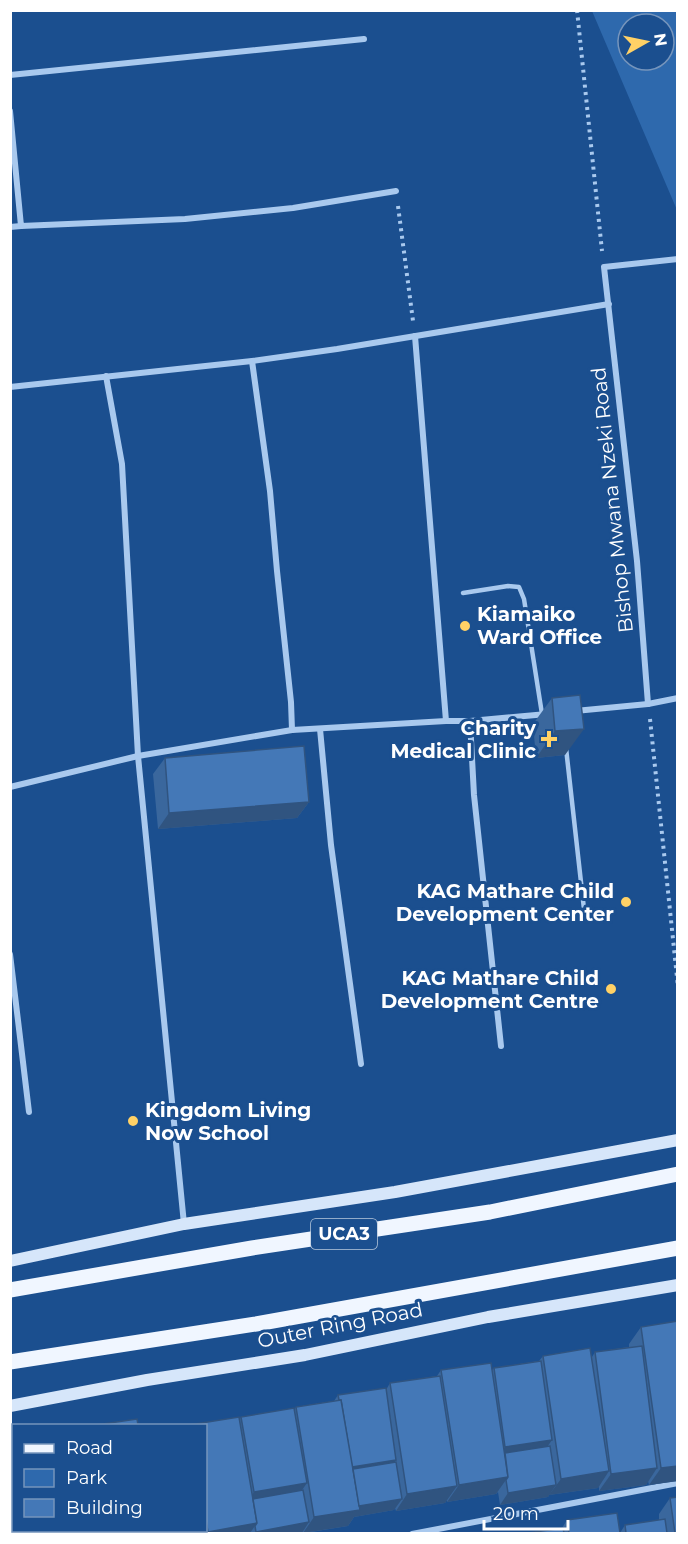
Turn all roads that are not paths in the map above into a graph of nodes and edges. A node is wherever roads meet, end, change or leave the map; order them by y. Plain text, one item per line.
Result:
1 (364, 39) dead end
2 (10, 75) edge
3 (10, 111) edge
4 (396, 190) road end
5 (21, 226) junction
6 (10, 227) edge
7 (678, 259) edge
8 (609, 304) junction
9 (415, 336) junction
10 (252, 361) junction
11 (105, 376) junction
12 (10, 387) edge
13 (463, 593) dead end
14 (678, 698) edge
15 (648, 704) junction
16 (573, 711) edge
17 (552, 713) edge
18 (542, 714) junction
19 (446, 721) junction
20 (470, 721) junction
21 (320, 729) junction
22 (292, 730) junction
23 (566, 747) edge
24 (138, 756) junction
25 (10, 787) edge
26 (585, 918) dead end
27 (10, 954) edge
28 (501, 1046) dead end
29 (361, 1064) dead end
30 (29, 1112) dead end
31 (678, 1140) edge
32 (678, 1174) edge
33 (184, 1224) junction
34 (678, 1248) edge
35 (10, 1261) edge
36 (678, 1285) edge
37 (10, 1290) edge
38 (10, 1362) edge
39 (10, 1406) edge
40 (678, 1483) edge
41 (412, 1533) edge

1 - 2 street
3 - 5 street
4 - 5 street
5 - 6 street
7 - 8 street, Bishop Mwana Nzeki Road
8 - 9 street
8 - 15 street, Bishop Mwana Nzeki Road
9 - 10 street
9 - 19 street
10 - 11 street
10 - 22 street
11 - 12 street
11 - 24 street
13 - 18 lane
14 - 15 street
15 - 16 street
17 - 18 street
18 - 20 street
19 - 20 street
19 - 21 street
20 - 28 street
21 - 22 street
21 - 29 street
22 - 24 street
23 - 26 lane
24 - 25 street
24 - 33 street
27 - 30 street
31 - 33 main road, UCA3
32 - 37 main road, UCA3
33 - 35 main road, UCA3
34 - 38 main road, Outer Ring Road
36 - 39 main road, Outer Ring Road
40 - 41 street

